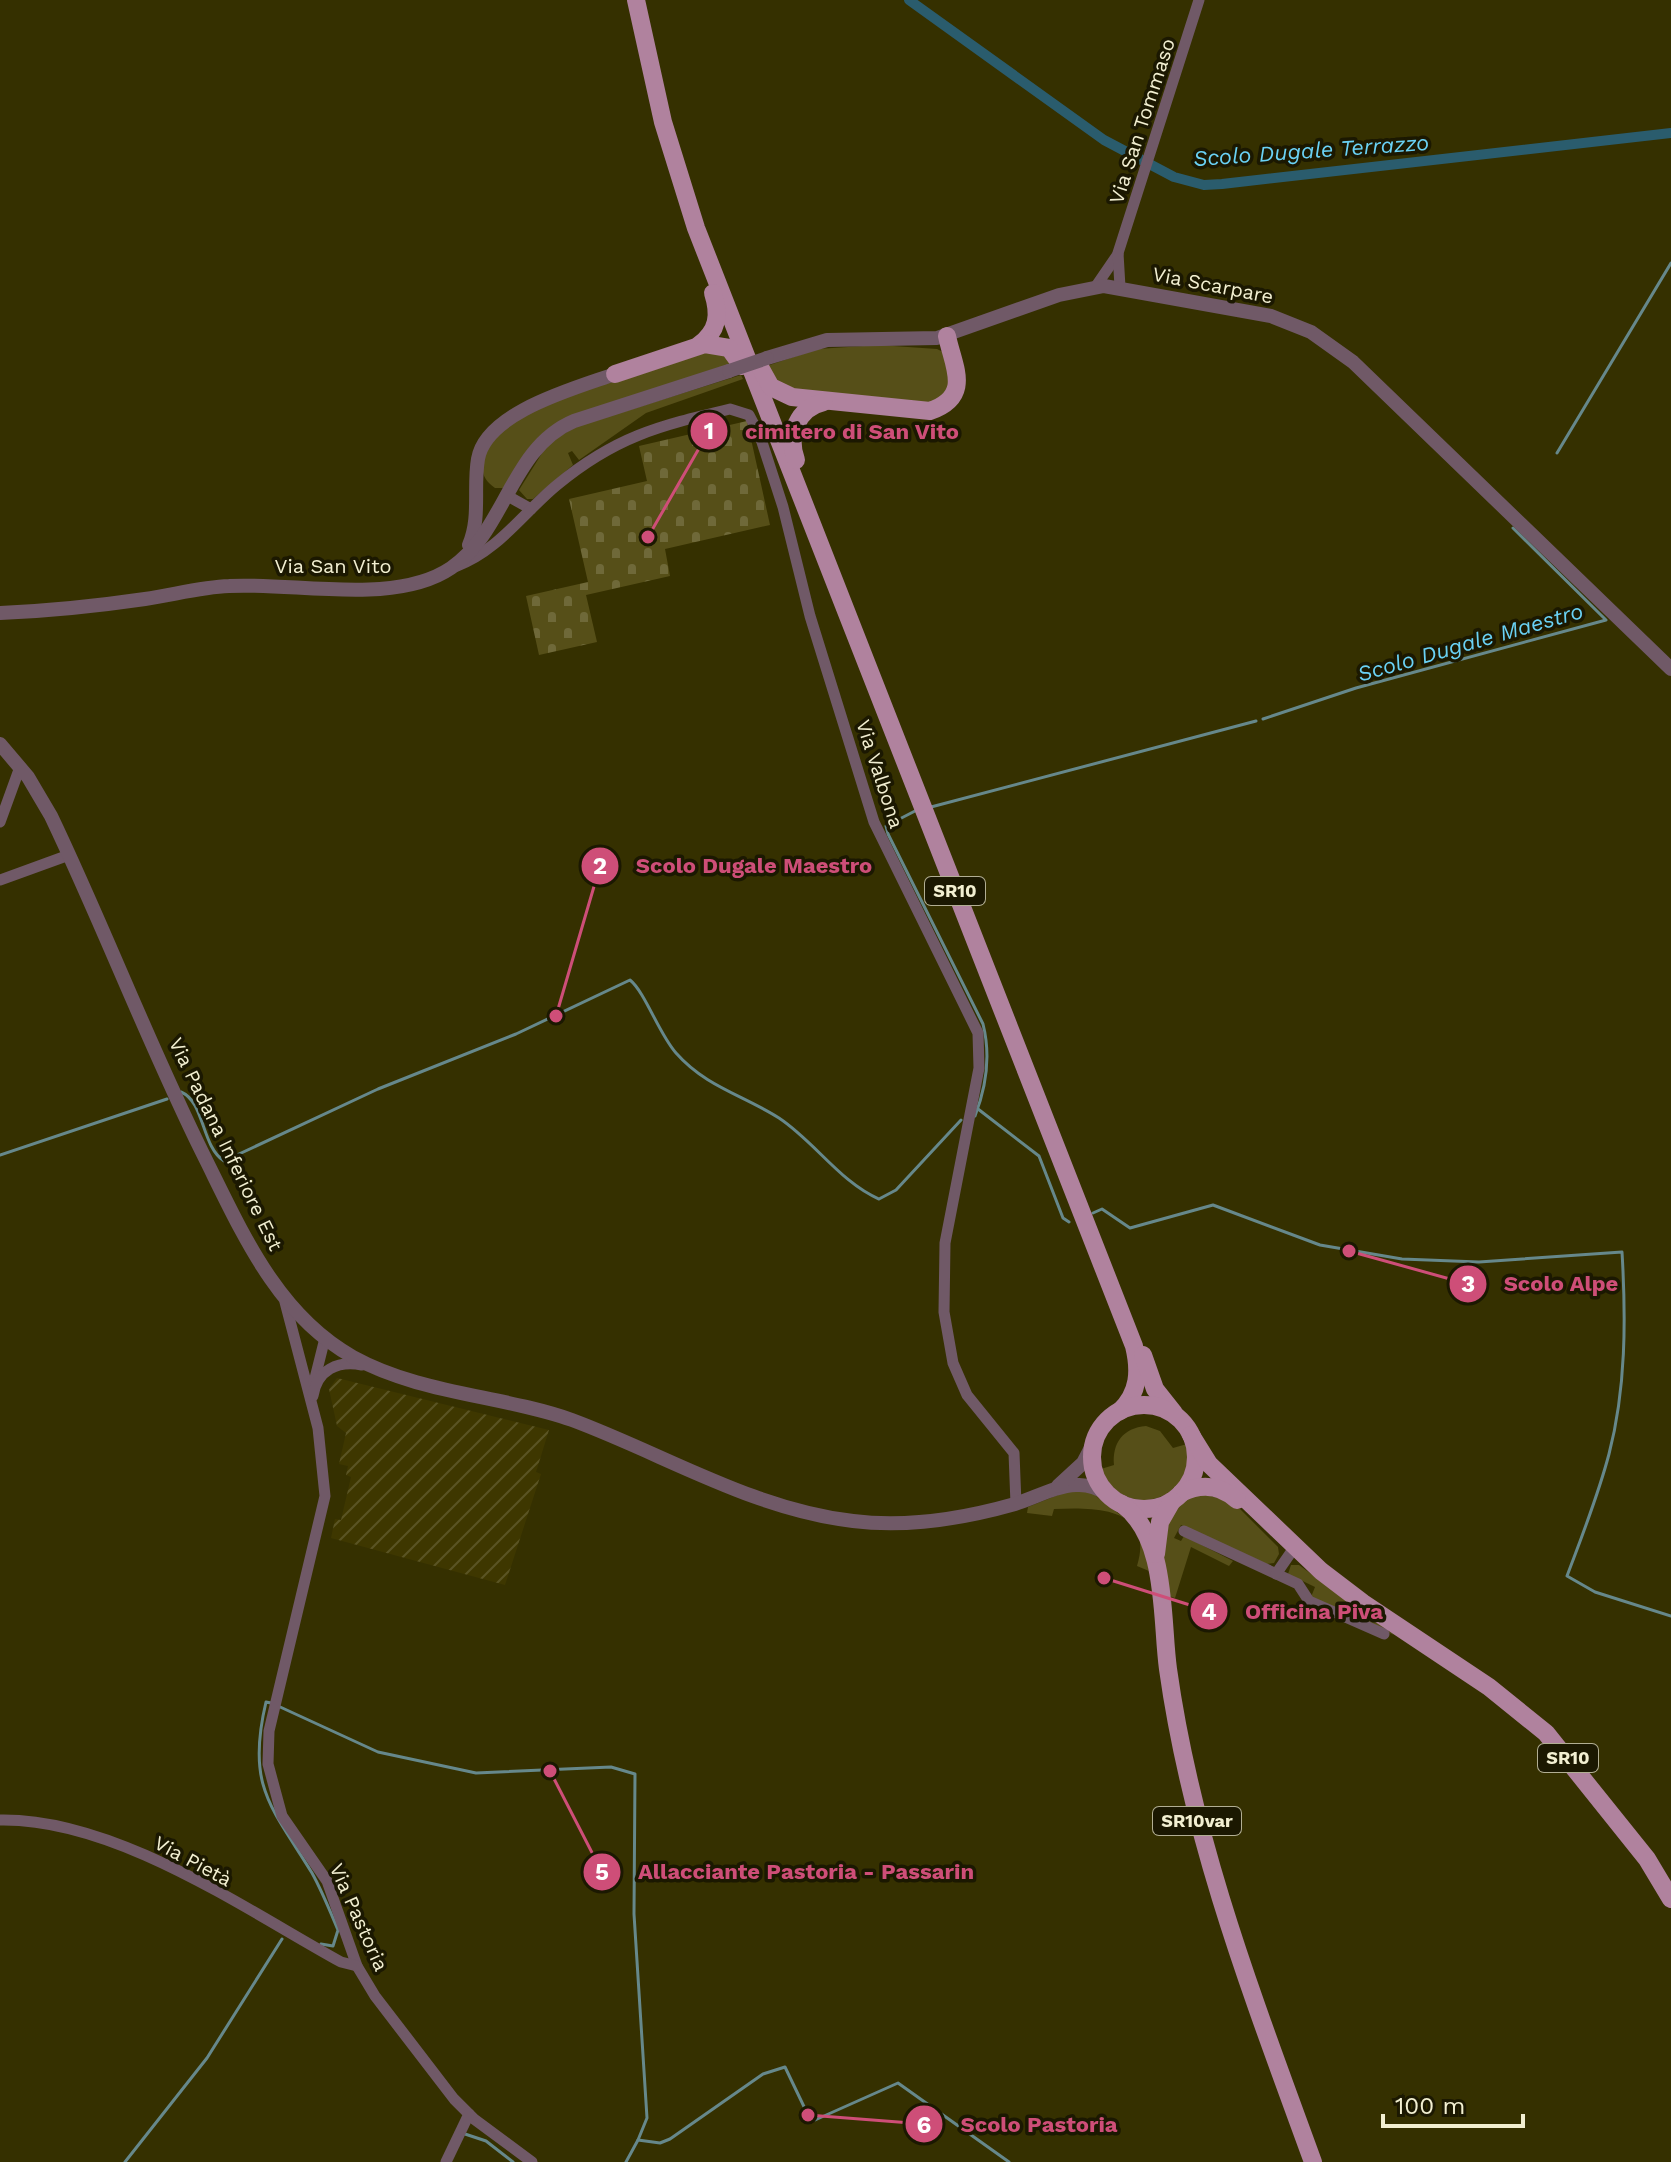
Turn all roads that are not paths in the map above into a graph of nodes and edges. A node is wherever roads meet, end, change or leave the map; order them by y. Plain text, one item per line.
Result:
1 (636, 0) edge
2 (1199, 0) edge
3 (696, 228) junction
4 (1118, 253) junction
5 (711, 266) junction
6 (1096, 286) junction
7 (1120, 287) junction
8 (947, 336) junction
9 (699, 345) junction
10 (729, 371) joint
11 (615, 374) joint
12 (827, 402) junction
13 (790, 466) junction
14 (477, 476) junction
15 (506, 495) junction
16 (531, 509) junction
17 (492, 517) junction
18 (519, 521) junction
19 (814, 530) junction
20 (464, 557) junction
21 (451, 568) junction
22 (0, 613) edge
23 (1671, 669) edge
24 (0, 744) edge
25 (20, 767) junction
26 (0, 822) edge
27 (69, 855) junction
28 (0, 880) edge
29 (279, 1292) junction
30 (1126, 1325) junction
31 (324, 1337) junction
32 (302, 1362) junction
33 (377, 1369) junction
34 (313, 1399) junction
35 (1120, 1411) junction
36 (1178, 1417) junction
37 (1191, 1435) junction
38 (1095, 1440) junction
39 (1053, 1490) junction
40 (1177, 1497) junction
41 (1116, 1500) junction
42 (1016, 1504) junction
43 (1270, 1526) junction
44 (1184, 1531) dead end
45 (1294, 1548) junction
46 (1155, 1565) junction
47 (1276, 1574) junction
48 (1384, 1634) dead end
49 (0, 1820) edge
50 (1671, 1899) edge
51 (357, 1966) junction
52 (469, 2114) junction
53 (446, 2162) edge
54 (532, 2162) edge
55 (1313, 2162) edge

1 - 3 main road, SR10
2 - 4 street, Via San Tommaso
3 - 5 main road, SR10
3 - 9 main road
4 - 6 street, Via San Tommaso
4 - 7 street, Via San Tommaso
5 - 12 main road
5 - 13 main road, SR10
6 - 7 street, Via Scarpare
6 - 8 street, Via Scarpare
7 - 23 street, Via Scarpare
8 - 10 street, Via Scarpare, bridge
8 - 12 main road
9 - 11 main road
9 - 13 main road
10 - 15 street, Via San Vito
11 - 14 street
12 - 19 main road
13 - 19 main road, SR10
14 - 15 street
14 - 17 street
14 - 20 street
15 - 16 street
15 - 17 street, Via San Vito
16 - 18 street, Via Valbona
16 - 42 street, Via Valbona
17 - 18 street
17 - 20 street, Via San Vito
18 - 21 street, Via Valbona
19 - 30 main road, SR10
20 - 21 street, Via San Vito
21 - 22 street, Via San Vito
24 - 25 street, Via Padana Inferiore Est
25 - 26 street
25 - 27 street, Via Padana Inferiore Est
27 - 28 street
27 - 29 street, Via Padana Inferiore Est
29 - 31 street, Via Padana Inferiore Est
29 - 32 street, Via Pastoria
30 - 35 main road, SR10
30 - 36 main road, SR10
31 - 32 street
31 - 33 street, Via Padana Inferiore Est
31 - 34 street, Via Pastoria
32 - 34 street, Via Pastoria
33 - 34 street
33 - 42 street, Via Padana Inferiore Est
34 - 51 street, Via Pastoria
35 - 36 main road
35 - 38 main road
36 - 37 main road
37 - 40 main road
37 - 43 main road, SR10
38 - 39 street, Via Padana Inferiore Est
38 - 41 main road
39 - 41 street, Via Padana Inferiore Est
39 - 42 street, Via Padana Inferiore Est
40 - 41 main road
40 - 43 main road, SR10
40 - 46 main road, SR10var
41 - 46 main road, SR10var
43 - 45 main road, SR10
44 - 47 street
45 - 47 street
45 - 50 main road, SR10
46 - 55 main road, SR10var
47 - 48 street
49 - 51 street, Via Pietà
51 - 52 street, Via Pastoria
52 - 53 street
52 - 54 street, Via Pastoria

